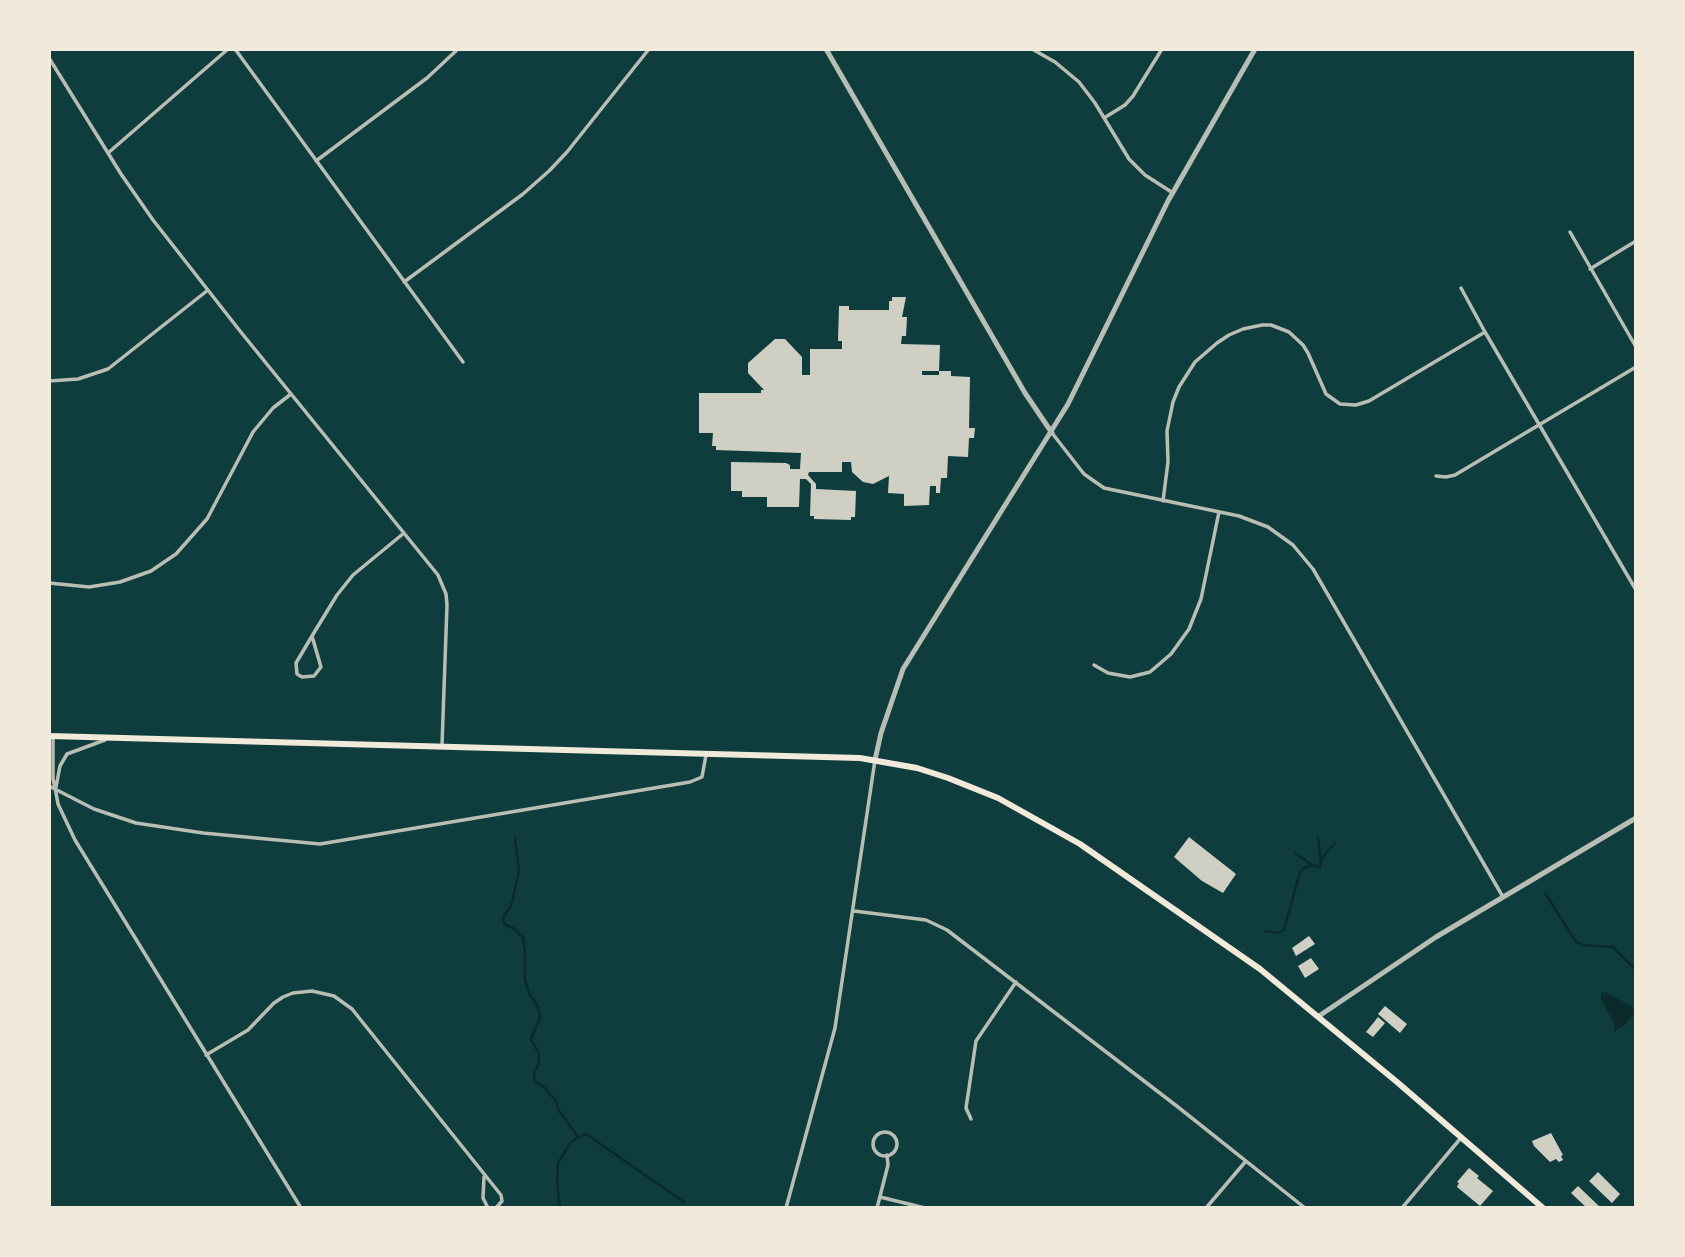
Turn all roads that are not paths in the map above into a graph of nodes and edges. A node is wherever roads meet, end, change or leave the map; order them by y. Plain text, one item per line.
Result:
1 (228, 49) edge
2 (235, 49) edge
3 (458, 49) edge
4 (649, 49) edge
5 (826, 49) edge
6 (1032, 49) edge
7 (1162, 49) edge
8 (1255, 49) edge
9 (49, 58) edge
10 (1104, 118) junction
11 (108, 153) junction
12 (316, 161) junction
13 (1173, 193) junction
14 (1570, 232) dead end
15 (1636, 241) edge
16 (1590, 268) junction
17 (404, 282) junction
18 (1461, 288) dead end
19 (208, 290) junction
20 (1485, 332) junction
21 (1636, 347) edge
22 (463, 362) dead end
23 (1636, 367) edge
24 (49, 381) edge
25 (291, 394) junction
26 (1539, 425) junction
27 (1052, 433) junction
28 (1436, 476) dead end
29 (1163, 501) junction
30 (1219, 512) junction
31 (404, 533) junction
32 (49, 583) edge
33 (1636, 590) edge
34 (312, 636) junction
35 (1094, 665) dead end
36 (51, 736) edge
37 (111, 738) junction
38 (442, 747) junction
39 (706, 755) junction
40 (875, 760) junction
41 (49, 786) edge
42 (55, 789) junction
43 (1636, 818) edge
44 (1503, 897) junction
45 (854, 911) junction
46 (1016, 982) junction
47 (1319, 1016) junction
48 (206, 1055) junction
49 (971, 1119) dead end
50 (1461, 1137) junction
51 (887, 1156) junction
52 (1247, 1160) junction
53 (484, 1175) junction
54 (880, 1197) junction
55 (301, 1208) edge
56 (488, 1208) edge
57 (496, 1208) edge
58 (786, 1208) edge
59 (877, 1208) edge
60 (925, 1208) edge
61 (1206, 1208) edge
62 (1306, 1208) edge
63 (1402, 1208) edge
64 (1543, 1208) edge

1 - 11 street
2 - 12 street
3 - 12 street
4 - 17 street
5 - 27 street
6 - 10 street
7 - 10 street
8 - 13 street
9 - 11 street
10 - 13 street
11 - 19 street
12 - 17 street
13 - 27 street
14 - 16 street
15 - 16 street
16 - 21 street
17 - 22 street
18 - 20 street
19 - 24 street
19 - 25 street
20 - 26 street
20 - 29 street
23 - 26 street
25 - 31 street
25 - 32 street
26 - 28 street
26 - 33 street
27 - 29 street
27 - 40 street
29 - 30 street
30 - 35 street
30 - 44 street
31 - 34 street
31 - 38 street
34 - 34 street
36 - 37 main road
36 - 42 street
37 - 38 main road
37 - 42 street
38 - 39 main road
39 - 40 main road
39 - 42 street
40 - 45 street
40 - 47 main road
41 - 42 street
42 - 48 street
43 - 44 street
44 - 47 street
45 - 46 street
45 - 58 street
46 - 49 street
46 - 52 street
47 - 50 main road
48 - 53 street
48 - 55 street
50 - 63 street
50 - 64 main road
51 - 51 street
51 - 54 street
52 - 61 street
52 - 62 street
53 - 56 street
53 - 57 street
54 - 59 street
54 - 60 street

